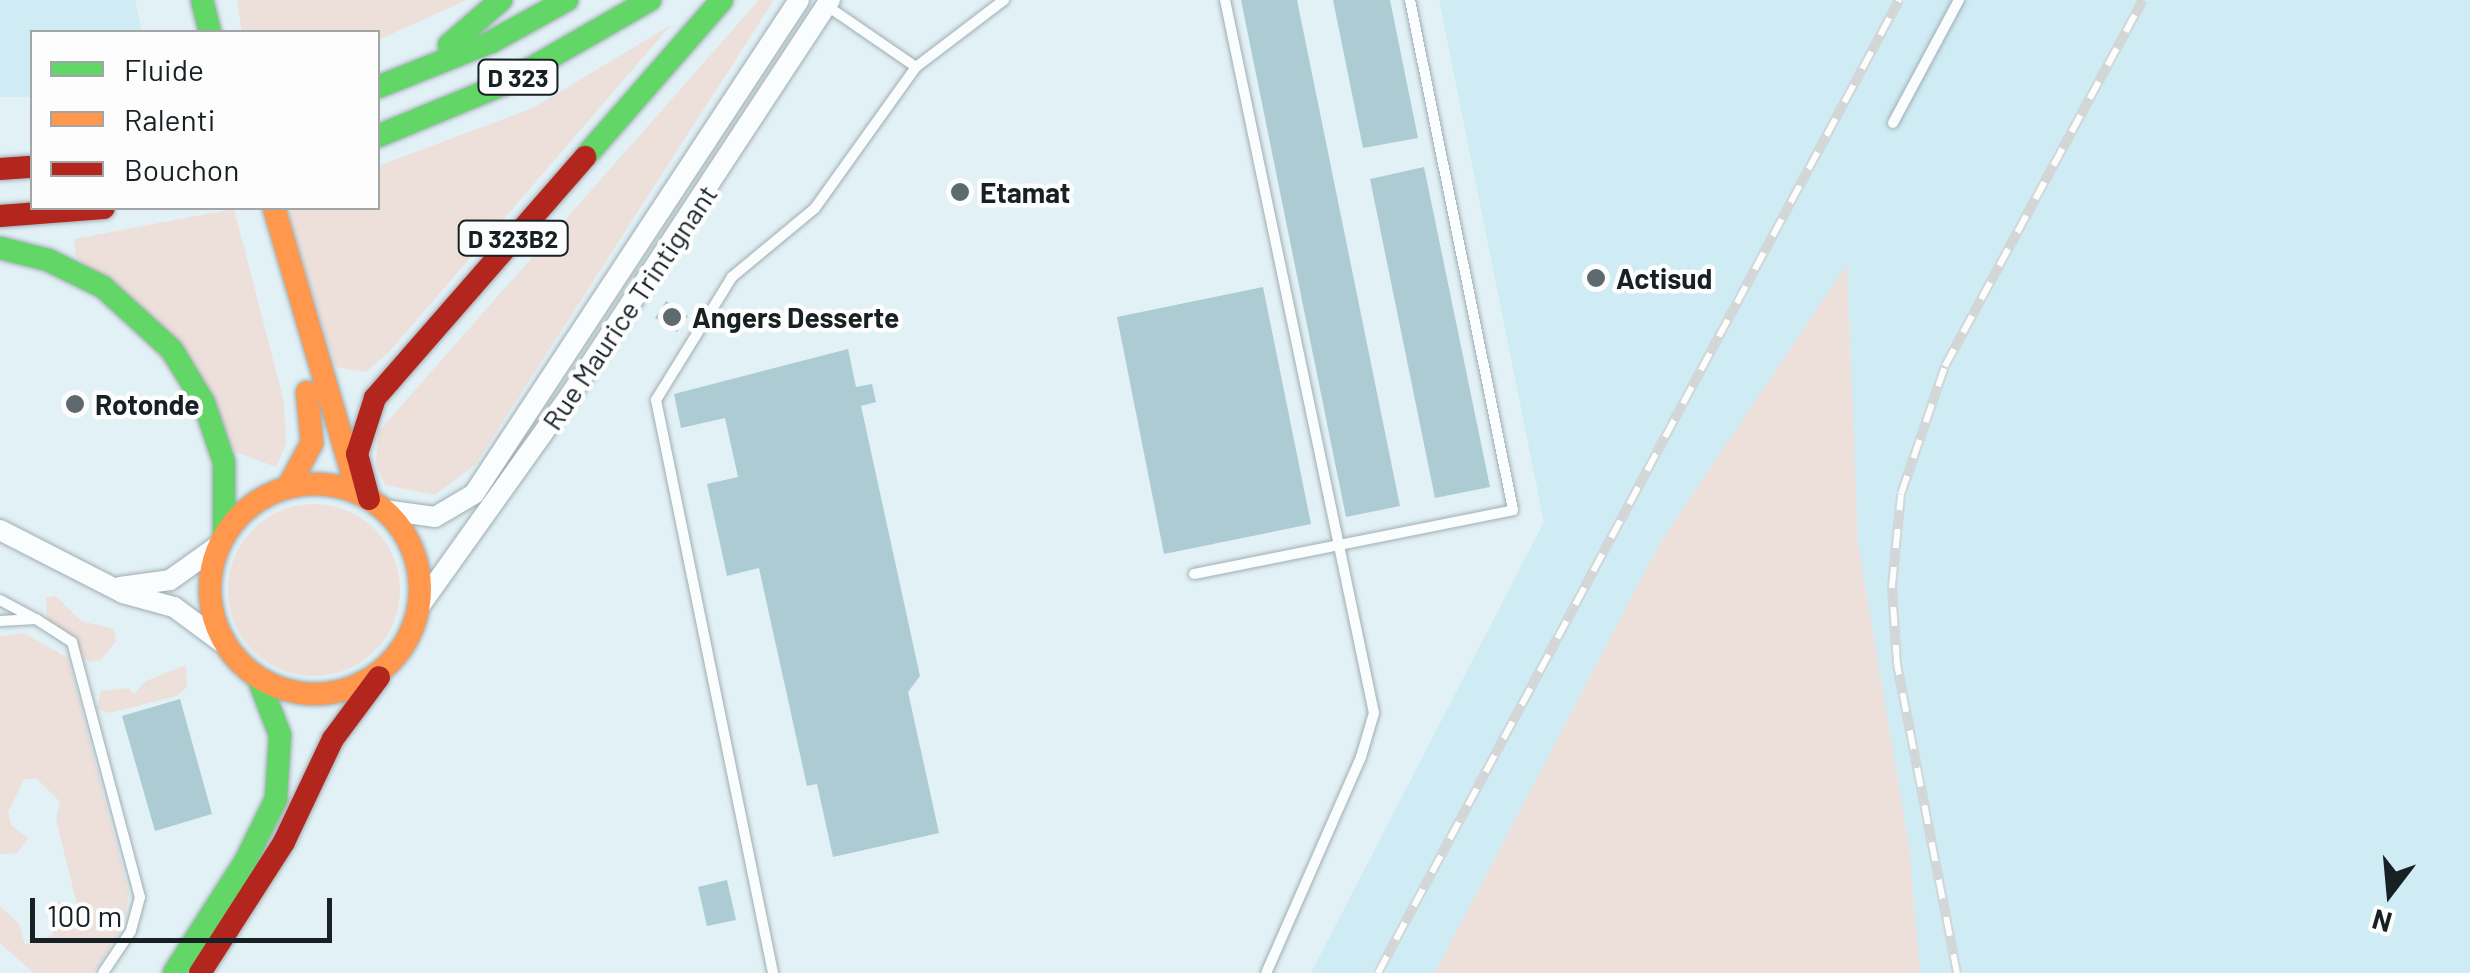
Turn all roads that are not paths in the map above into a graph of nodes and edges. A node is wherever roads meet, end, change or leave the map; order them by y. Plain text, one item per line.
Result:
1 (202, 0) edge
2 (222, 0) edge
3 (501, 0) edge
4 (568, 0) edge
5 (650, 0) edge
6 (722, 0) edge
7 (799, 0) edge
8 (1004, 0) edge
9 (1226, 0) edge
10 (1410, 0) edge
11 (1959, 0) edge
12 (825, 2) edge
13 (210, 30) edge
14 (229, 30) edge
15 (916, 67) junction
16 (383, 85) edge
17 (1892, 123) dead end
18 (380, 135) edge
19 (30, 167) edge
20 (0, 169) edge
21 (78, 210) edge
22 (268, 215) edge
23 (0, 216) edge
24 (0, 248) edge
25 (288, 487) junction
26 (376, 504) junction
27 (0, 530) edge
28 (222, 540) junction
29 (1339, 546) junction
30 (1194, 574) dead end
31 (108, 585) junction
32 (0, 600) edge
33 (419, 607) junction
34 (36, 618) junction
35 (0, 621) edge
36 (224, 644) junction
37 (384, 670) junction
38 (258, 678) junction
39 (103, 973) edge
40 (174, 973) edge
41 (200, 973) edge
42 (773, 973) edge
43 (1266, 973) edge

1 - 13 main road
2 - 14 main road
3 - 16 main road
4 - 16 main road, D 323
5 - 18 main road, D 323
6 - 26 main road, D 323B2
7 - 26 street, Rue Maurice Trintignant
8 - 15 lane
9 - 29 lane
10 - 29 lane
11 - 17 lane
12 - 15 lane
12 - 33 street, Rue Maurice Trintignant
15 - 42 lane
19 - 20 main road
21 - 23 main road
22 - 25 main road
22 - 26 main road
24 - 28 main road
25 - 26 main road
25 - 28 main road
26 - 33 main road
27 - 31 street
28 - 31 street
28 - 36 main road
29 - 30 lane
29 - 43 lane
31 - 36 street
32 - 34 lane
33 - 37 main road
34 - 35 lane
34 - 39 lane
36 - 38 main road
37 - 38 main road
37 - 41 main road
38 - 40 main road

